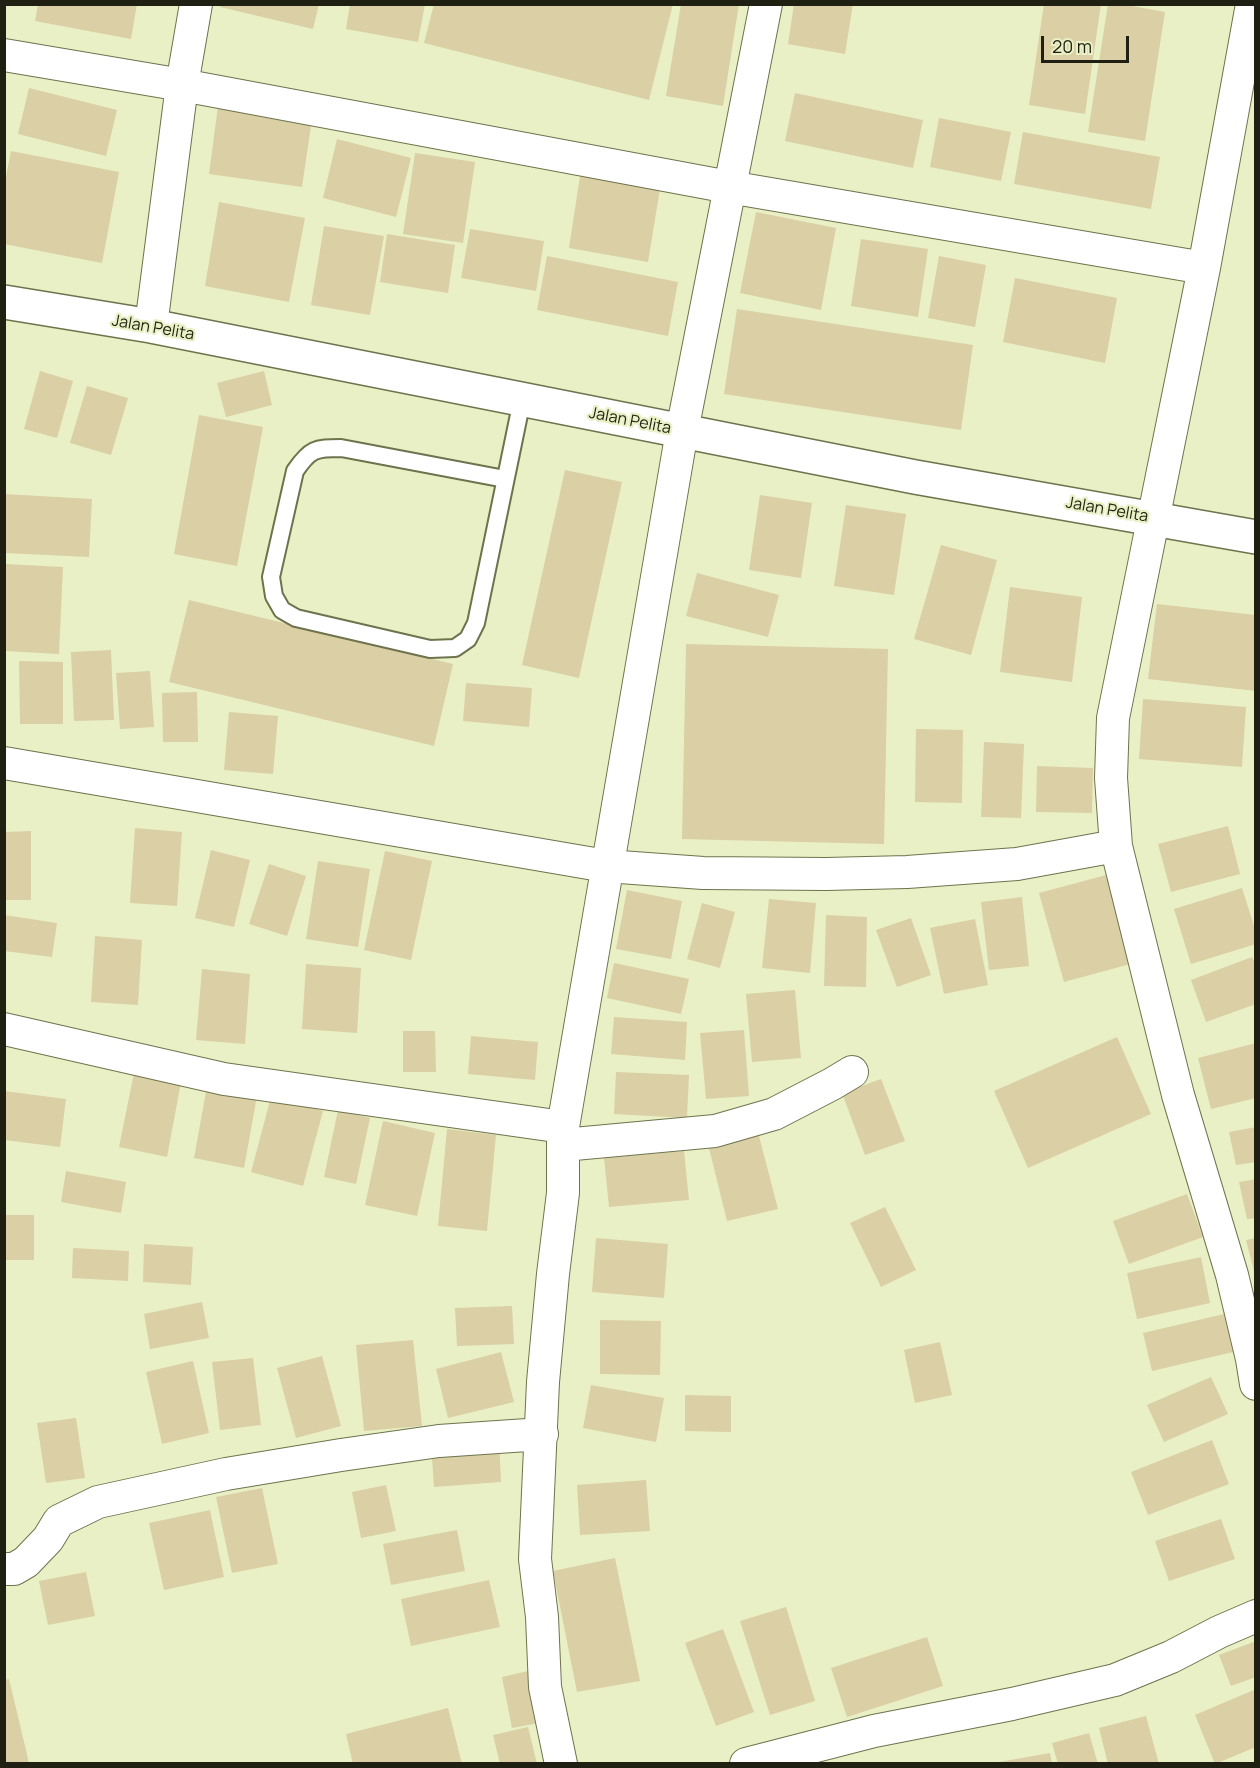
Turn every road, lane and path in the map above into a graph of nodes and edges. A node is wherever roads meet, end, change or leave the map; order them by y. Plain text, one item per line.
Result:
1 (196, 4) edge
2 (766, 4) edge
3 (1252, 4) edge
4 (4, 55) edge
5 (182, 85) junction
6 (729, 187) junction
7 (1204, 268) junction
8 (4, 302) edge
9 (151, 326) junction
10 (522, 399) junction
11 (682, 431) junction
12 (506, 479) junction
13 (1154, 518) junction
14 (1256, 537) edge
15 (4, 763) edge
16 (1116, 846) junction
17 (606, 866) junction
18 (4, 1029) edge
19 (852, 1072) dead end
20 (563, 1136) junction
21 (1256, 1384) edge
22 (542, 1434) junction
23 (4, 1569) edge
24 (1256, 1616) edge
25 (561, 1764) edge
26 (746, 1764) edge

1 - 5 street
2 - 6 street
3 - 7 street
4 - 5 street
5 - 6 street
5 - 9 street
6 - 7 street
6 - 11 street
7 - 13 street
8 - 9 highway, Jalan Pelita
9 - 10 highway, Jalan Pelita
10 - 11 highway, Jalan Pelita
10 - 12 lane
11 - 13 highway, Jalan Pelita
11 - 17 street
12 - 12 lane
13 - 14 highway, Jalan Pelita
13 - 16 street
15 - 17 street
16 - 17 street
16 - 21 street
17 - 20 street
18 - 20 street
19 - 20 street
20 - 22 street
22 - 23 street
22 - 25 street
24 - 26 street

